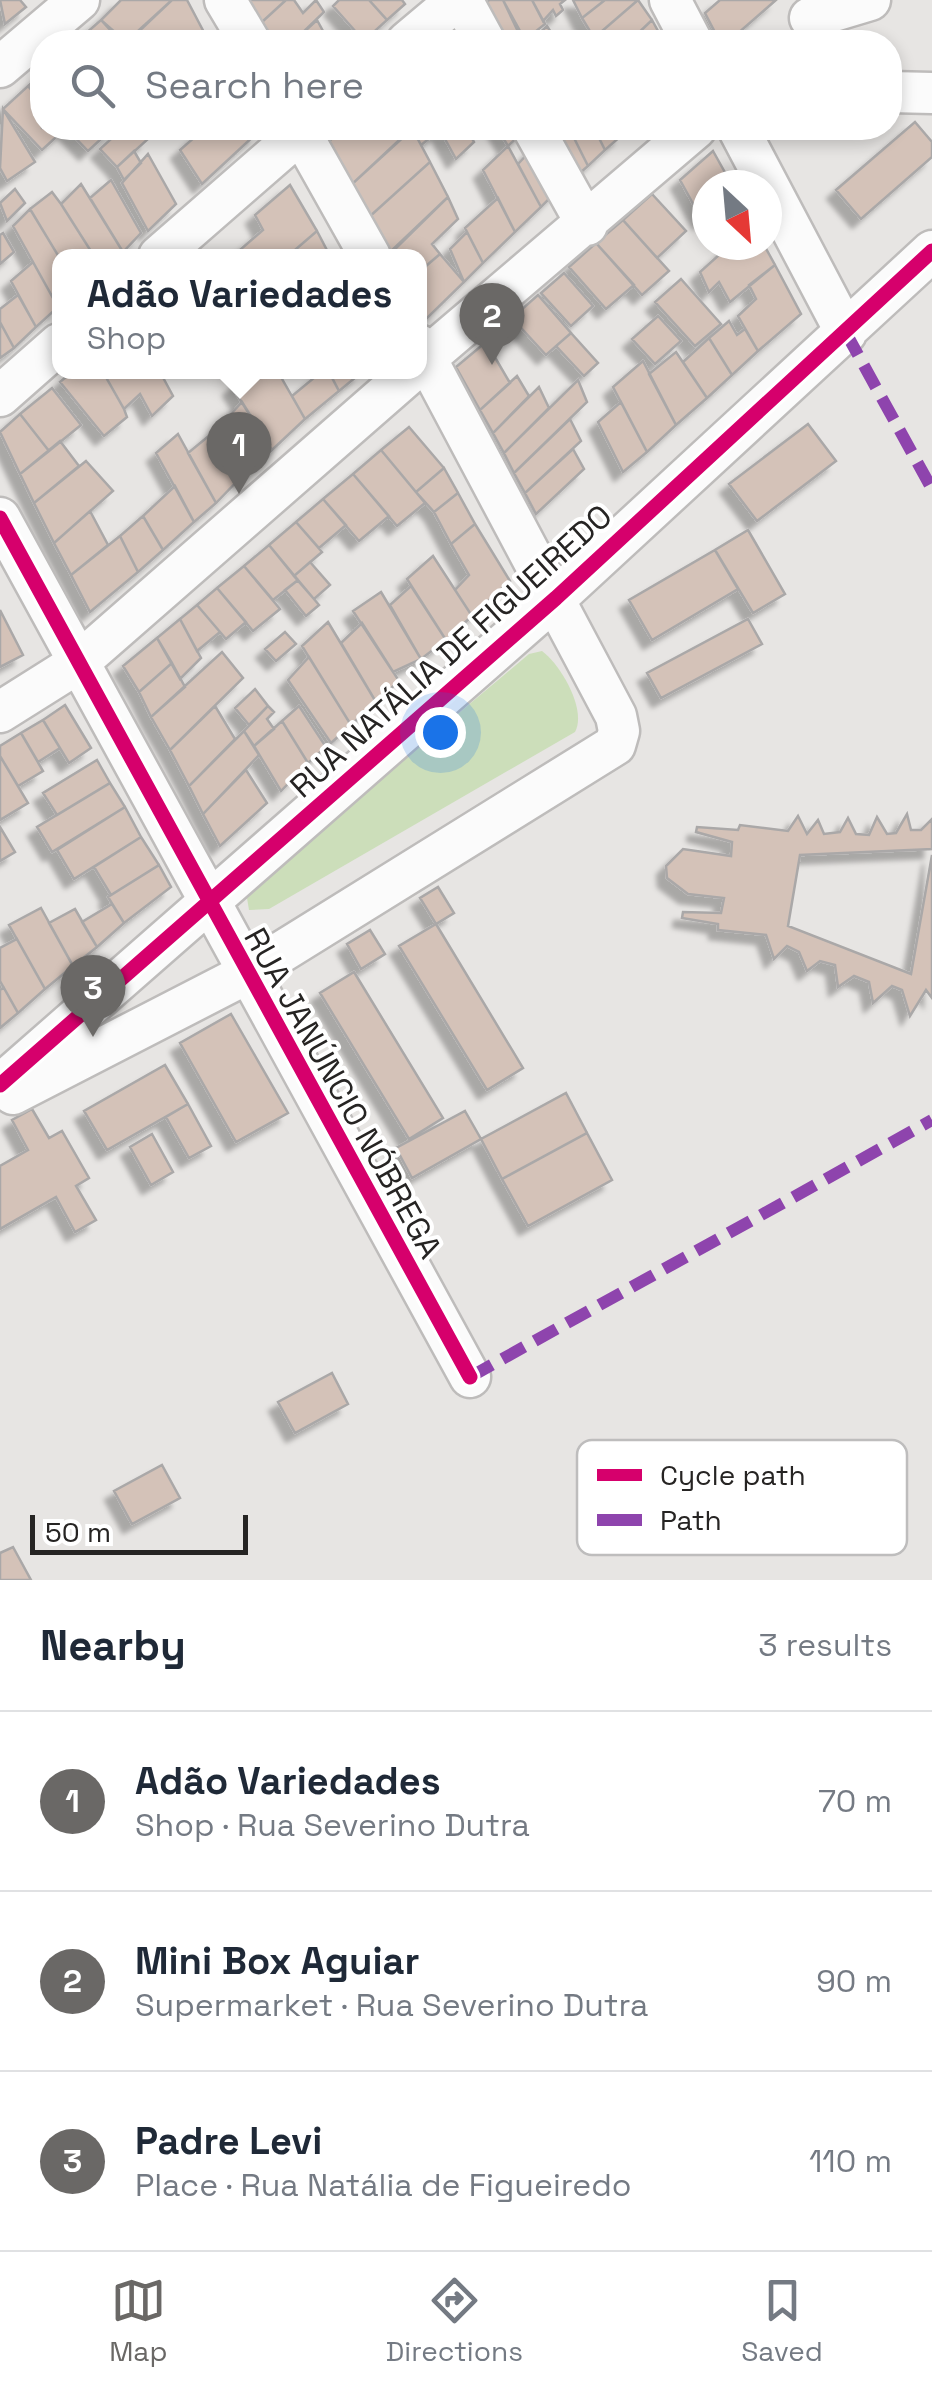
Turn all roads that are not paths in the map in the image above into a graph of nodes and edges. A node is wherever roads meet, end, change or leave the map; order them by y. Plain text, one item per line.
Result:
1 (79, 0) edge
2 (226, 0) edge
3 (459, 0) edge
4 (670, 0) edge
5 (870, 0) edge
6 (808, 20) edge
7 (44, 30) edge
8 (243, 30) edge
9 (421, 30) edge
10 (478, 30) edge
11 (686, 30) edge
12 (30, 42) edge
13 (0, 68) edge
14 (902, 92) edge
15 (932, 93) edge
16 (289, 140) edge
17 (307, 140) edge
18 (539, 140) edge
19 (682, 140) edge
20 (744, 140) edge
21 (586, 225) junction
22 (167, 249) edge
23 (366, 249) edge
24 (932, 250) edge
25 (846, 332) junction
26 (52, 350) edge
27 (427, 354) edge
28 (427, 374) edge
29 (398, 379) edge
30 (0, 396) edge
31 (0, 518) edge
32 (556, 598) junction
33 (78, 663) junction
34 (0, 712) edge
35 (207, 904) junction
36 (246, 974) junction
37 (0, 1085) edge
38 (0, 1100) edge
39 (470, 1377) dead end

1 - 7 street
2 - 8 street
3 - 9 street
3 - 10 street
4 - 11 street
5 - 6 street
12 - 13 street
14 - 15 street
16 - 22 street
17 - 23 street
18 - 21 street
19 - 21 street
20 - 25 street
21 - 27 street
24 - 25 street, RUA NATÁLIA DE FIGUEIREDO
25 - 32 street, RUA NATÁLIA DE FIGUEIREDO
26 - 30 street
28 - 32 street
29 - 33 street
31 - 33 street, RUA JANÚNCIO NÓBREGA
32 - 35 street, RUA NATÁLIA DE FIGUEIREDO
32 - 36 street
33 - 34 street
33 - 35 street, RUA JANÚNCIO NÓBREGA
35 - 36 street, RUA JANÚNCIO NÓBREGA
35 - 37 street, RUA NATÁLIA DE FIGUEIREDO
36 - 38 street
36 - 39 street, RUA JANÚNCIO NÓBREGA

